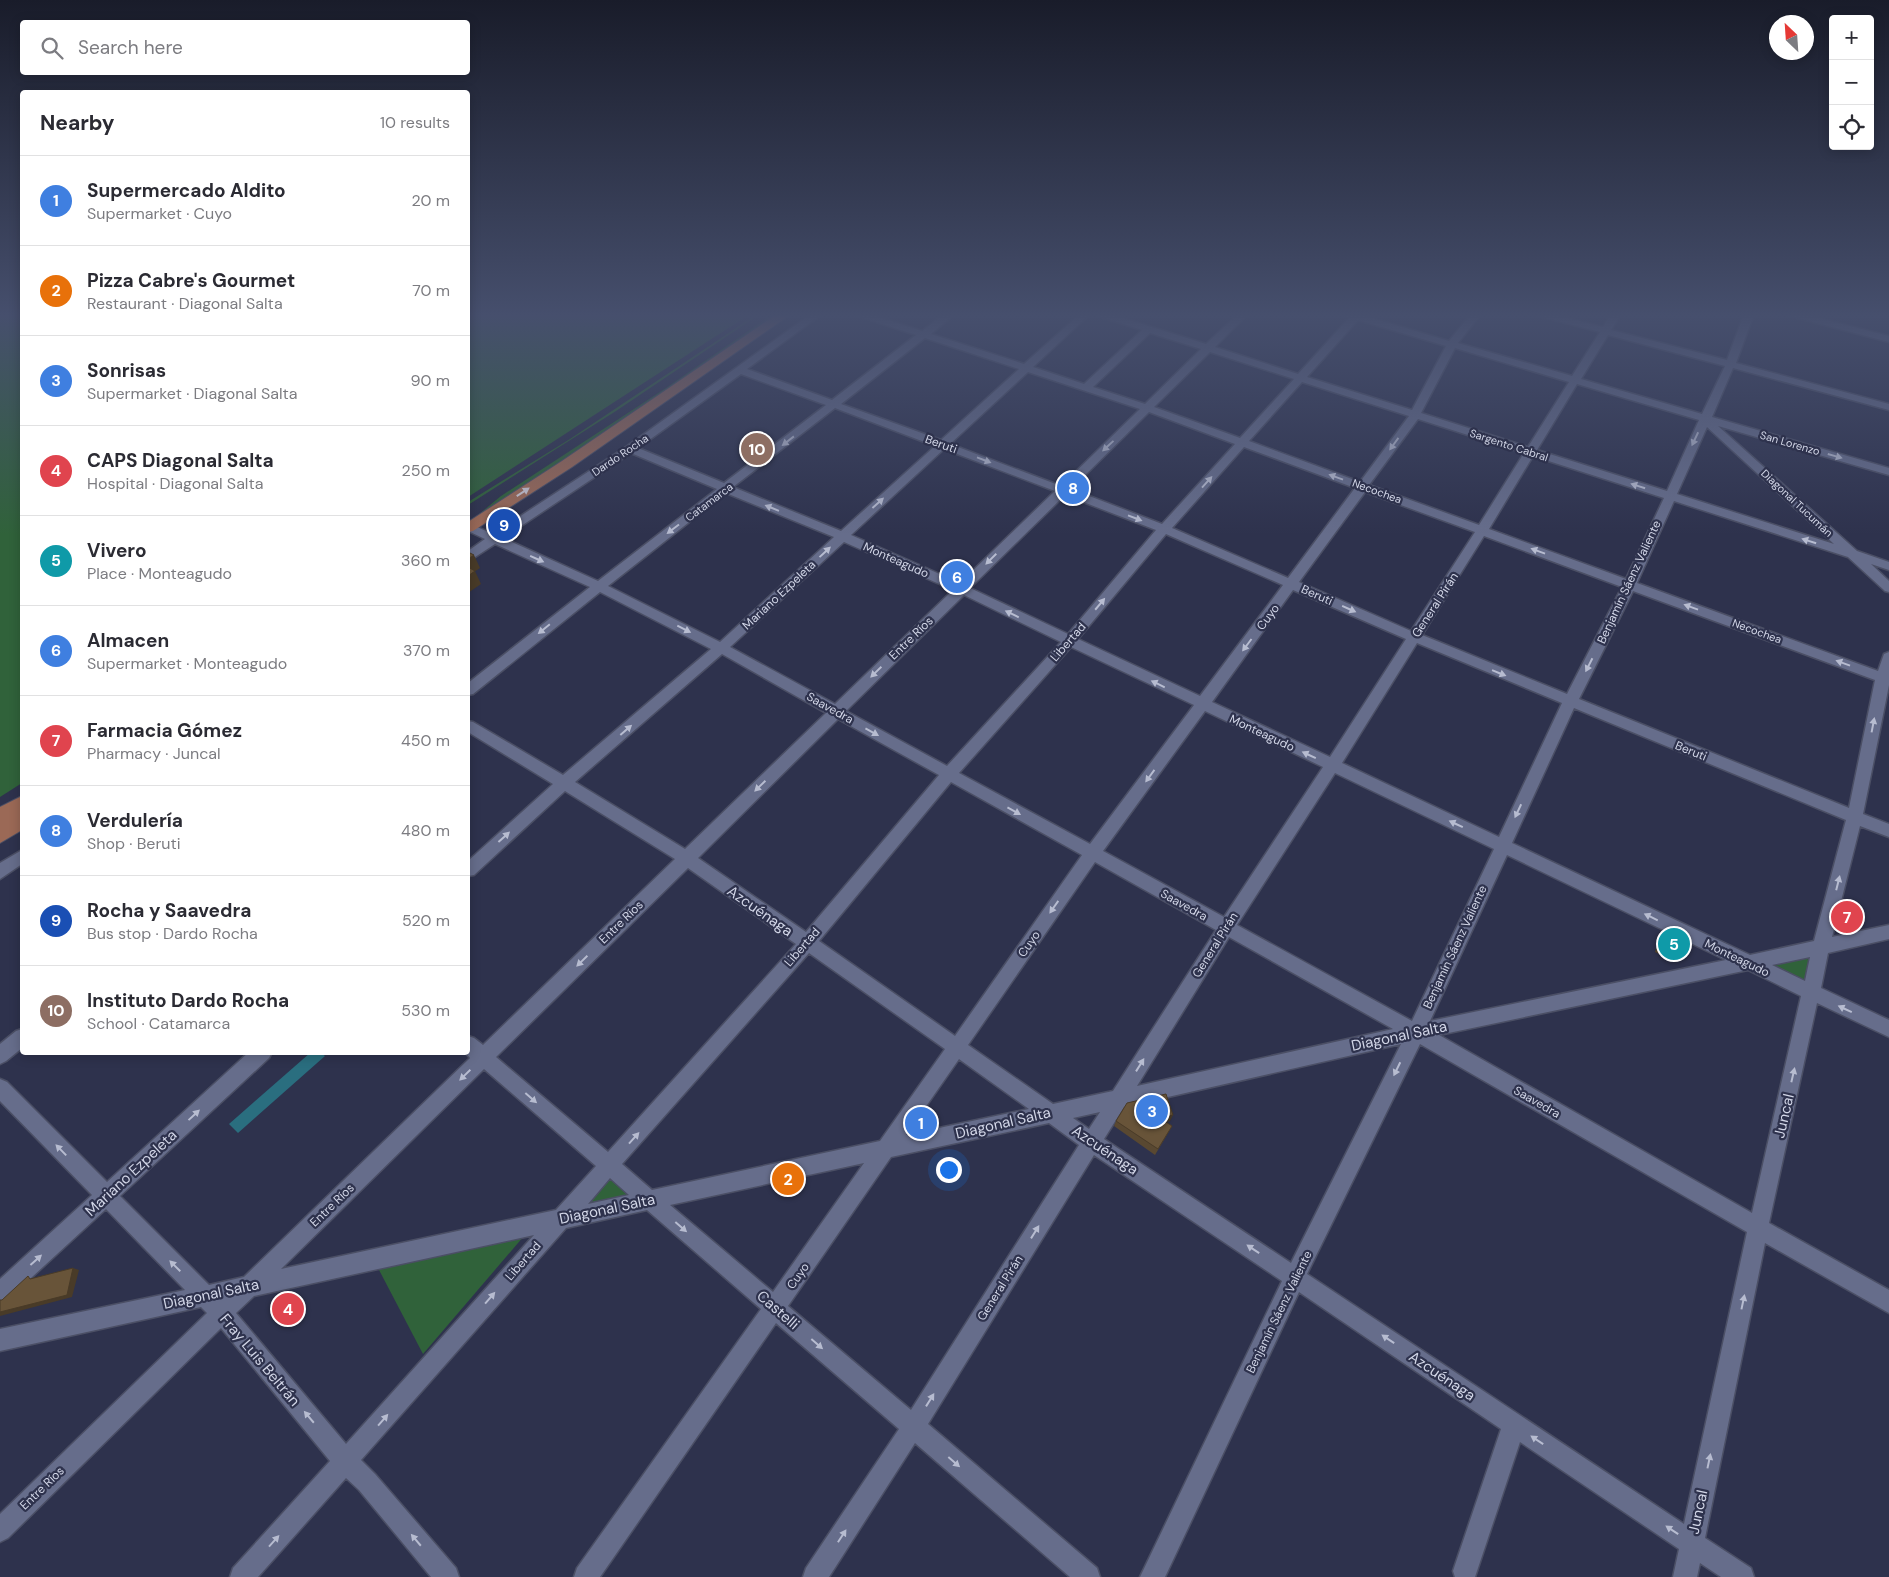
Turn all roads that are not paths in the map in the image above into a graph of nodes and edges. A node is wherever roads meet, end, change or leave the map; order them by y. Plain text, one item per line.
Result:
1 (660, 388) edge
2 (678, 388) edge
3 (716, 388) edge
4 (787, 388) edge
5 (855, 388) edge
6 (1005, 388) edge
7 (1089, 388) edge
8 (1169, 388) edge
9 (1293, 388) edge
10 (1331, 388) edge
11 (1429, 388) edge
12 (1570, 388) edge
13 (1601, 388) edge
14 (1719, 388) edge
15 (1815, 388) edge
16 (833, 405) junction
17 (1148, 408) junction
18 (1889, 408) edge
19 (1415, 415) junction
20 (1704, 418) junction
21 (1243, 443) junction
22 (943, 445) junction
23 (630, 449) junction
24 (1531, 452) junction
25 (1889, 472) edge
26 (1364, 486) junction
27 (726, 489) junction
28 (1061, 490) junction
29 (1669, 496) junction
30 (470, 523) edge
31 (470, 523) edge
32 (470, 525) edge
33 (1164, 530) junction
34 (1482, 530) junction
35 (842, 536) junction
36 (493, 539) junction
37 (470, 555) edge
38 (1853, 555) junction
39 (1889, 566) edge
40 (1292, 584) junction
41 (1630, 584) junction
42 (598, 586) junction
43 (1889, 588) edge
44 (961, 589) junction
45 (1414, 638) junction
46 (1069, 641) junction
47 (721, 648) junction
48 (1889, 657) edge
49 (1886, 678) edge
50 (470, 688) edge
51 (1570, 702) junction
52 (1202, 705) junction
53 (836, 711) junction
54 (470, 727) edge
55 (1332, 766) junction
56 (948, 775) junction
57 (564, 783) junction
58 (20, 804) edge
59 (0, 817) edge
60 (1855, 817) junction
61 (20, 821) edge
62 (1889, 831) edge
63 (0, 835) edge
64 (1502, 845) junction
65 (1092, 854) junction
66 (20, 857) edge
67 (686, 858) junction
68 (470, 868) edge
69 (0, 872) edge
70 (1226, 928) junction
71 (1889, 932) edge
72 (806, 943) junction
73 (1821, 947) junction
74 (1748, 963) junction
75 (1811, 994) junction
76 (1889, 1029) edge
77 (1416, 1032) junction
78 (20, 1039) edge
79 (470, 1046) edge
80 (956, 1046) junction
81 (0, 1055) edge
82 (260, 1055) edge
83 (484, 1057) junction
84 (0, 1088) edge
85 (1118, 1099) junction
86 (1049, 1112) junction
87 (1092, 1142) junction
88 (887, 1148) junction
89 (610, 1165) junction
90 (106, 1196) junction
91 (650, 1200) junction
92 (560, 1219) junction
93 (1758, 1229) junction
94 (1295, 1277) junction
95 (248, 1286) junction
96 (0, 1293) edge
97 (204, 1296) junction
98 (1889, 1302) edge
99 (776, 1308) junction
100 (222, 1313) junction
101 (0, 1340) edge
102 (1514, 1424) junction
103 (913, 1427) junction
104 (346, 1462) junction
105 (0, 1530) edge
106 (1692, 1544) junction
107 (1465, 1571) dead end
108 (242, 1577) edge
109 (447, 1577) edge
110 (586, 1577) edge
111 (815, 1577) edge
112 (1088, 1577) edge
113 (1152, 1577) edge
114 (1685, 1577) edge
115 (1742, 1577) edge

1 - 30 main road
31 -> 2 main road
3 - 23 street, Dardo Rocha
4 - 16 street, Beruti
5 - 16 street, Catamarca
6 - 22 street, Mariano Ezpeleta
7 - 17 street, Necochea
8 - 17 street, Entre Ríos
9 - 21 street, Libertad
10 - 19 street, Sargento Cabral
11 - 19 street, Cuyo
12 - 24 street, General Pirán
13 - 20 street, San Lorenzo
14 - 20 street, Benjamín Sáenz Valiente
15 - 18 street
16 - 22 street, Beruti
16 -> 27 street, Catamarca
17 - 21 street, Necochea
17 -> 28 street, Entre Ríos
19 - 24 street, Sargento Cabral
19 -> 26 street, Cuyo
20 -> 25 street, San Lorenzo
20 -> 29 street, Benjamín Sáenz Valiente
20 - 38 street, Diagonal Tucumán
26 -> 21 street, Necochea
33 -> 21 street, Libertad
22 -> 28 street, Beruti
35 -> 22 street, Mariano Ezpeleta
23 - 27 street, Monteagudo
23 - 36 street, Dardo Rocha
29 -> 24 street, Sargento Cabral
24 - 34 street, General Pirán
26 - 34 street, Necochea
26 - 40 street, Cuyo
35 -> 27 street, Monteagudo
27 -> 42 street, Catamarca
28 -> 33 street, Beruti
28 -> 44 street, Entre Ríos
38 -> 29 street, Sargento Cabral
29 - 41 street, Benjamín Sáenz Valiente
32 - 36 street, Saavedra
33 - 40 street, Beruti
46 -> 33 street, Libertad
41 -> 34 street, Necochea
34 - 45 street, General Pirán
35 - 44 street, Monteagudo
47 -> 35 street, Mariano Ezpeleta
36 - 37 street, Dardo Rocha
36 -> 42 street, Saavedra
38 - 39 street, Sargento Cabral
38 - 43 street, Diagonal Tucumán
40 -> 45 street, Beruti
40 -> 52 street, Cuyo
49 -> 41 street, Necochea
41 -> 51 street, Benjamín Sáenz Valiente
42 -> 47 street, Saavedra
42 -> 50 street, Catamarca
46 -> 44 street, Monteagudo
44 -> 53 street, Entre Ríos
45 -> 51 street, Beruti
45 - 55 street, General Pirán
52 -> 46 street, Monteagudo
46 - 56 street, Libertad
47 - 53 street, Saavedra
57 -> 47 street, Mariano Ezpeleta
48 - 49 street, Juncal
60 -> 49 street, Juncal
51 - 60 street, Beruti
51 -> 64 street, Benjamín Sáenz Valiente
55 -> 52 street, Monteagudo
52 -> 65 street, Cuyo
53 -> 56 street, Saavedra
53 -> 67 street, Entre Ríos
54 - 57 street, Azcuénaga
64 -> 55 street, Monteagudo
55 - 70 street, General Pirán
56 -> 65 street, Saavedra
56 - 72 street, Libertad
57 - 67 street, Azcuénaga
68 -> 57 street, Mariano Ezpeleta
58 - 59 main road
60 - 62 street, Beruti
73 -> 60 street, Juncal
61 - 63 main road
74 -> 64 street, Monteagudo
64 - 77 street, Benjamín Sáenz Valiente
65 - 70 street, Saavedra
65 -> 80 street, Cuyo
66 - 69 street
67 - 72 street, Azcuénaga
67 -> 83 street, Entre Ríos
70 - 77 street, Saavedra
85 -> 70 street, General Pirán
71 - 73 street, Diagonal Salta
72 - 80 street, Azcuénaga
89 -> 72 street, Libertad
73 - 74 street, Diagonal Salta
73 - 75 street, Juncal
74 - 75 street, Monteagudo
74 - 77 street, Diagonal Salta
76 -> 75 street, Monteagudo
93 -> 75 street, Juncal
77 - 85 street, Diagonal Salta
77 - 93 street, Saavedra
77 -> 94 street, Benjamín Sáenz Valiente
78 - 81 street
79 - 83 street, Castelli
80 - 86 street, Azcuénaga
80 - 88 street, Cuyo
90 -> 82 street, Mariano Ezpeleta
83 -> 89 street, Castelli
83 -> 95 street, Entre Ríos
90 -> 84 street, Fray Luis Beltrán
85 - 86 street, Diagonal Salta
85 - 87 street, General Pirán
86 - 87 street, Azcuénaga
86 - 88 street, Diagonal Salta
94 -> 87 street, Azcuénaga
103 -> 87 street, General Pirán
88 - 91 street, Diagonal Salta
88 - 99 street, Cuyo
89 - 91 street, Castelli
89 - 92 street, Libertad
96 -> 90 street, Mariano Ezpeleta
97 -> 90 street, Fray Luis Beltrán
91 - 92 street, Diagonal Salta
91 -> 99 street, Castelli
92 - 95 street, Diagonal Salta
104 -> 92 street, Libertad
93 - 98 street, Saavedra
106 -> 93 street, Juncal
102 -> 94 street, Azcuénaga
94 - 113 street, Benjamín Sáenz Valiente
95 - 97 street, Diagonal Salta
95 - 100 street, Entre Ríos
97 - 100 street, Fray Luis Beltrán
97 - 101 street, Diagonal Salta
99 -> 103 street, Castelli
99 - 110 street, Cuyo
104 -> 100 street, Fray Luis Beltrán
100 - 105 street, Entre Ríos
106 -> 102 street, Azcuénaga
102 - 107 street
111 -> 103 street, General Pirán
103 -> 112 street, Castelli
108 -> 104 street, Libertad
109 -> 104 street, Fray Luis Beltrán
106 - 114 street, Juncal
106 - 115 street, Azcuénaga

